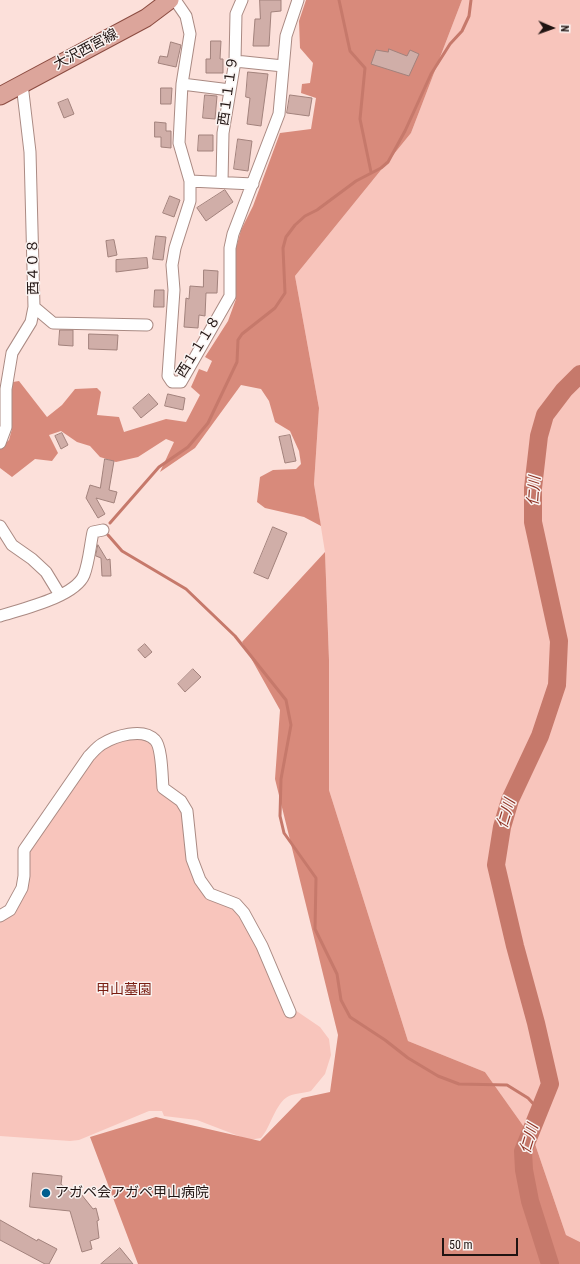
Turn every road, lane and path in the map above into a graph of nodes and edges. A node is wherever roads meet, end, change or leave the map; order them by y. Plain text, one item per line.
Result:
1 (170, 0) edge
2 (175, 0) edge
3 (242, 0) edge
4 (298, 0) edge
5 (234, 60) junction
6 (283, 66) junction
7 (22, 84) junction
8 (182, 84) junction
9 (230, 90) junction
10 (0, 96) edge
11 (190, 181) junction
12 (222, 182) junction
13 (253, 184) junction
14 (34, 307) junction
15 (146, 325) dead end
16 (0, 443) edge
17 (0, 526) edge
18 (103, 530) dead end
19 (60, 595) junction
20 (0, 616) edge
21 (0, 916) edge
22 (290, 1012) dead end

1 - 7 main road, 大沢西宮線
2 - 8 street, 西１１１８
3 - 5 street, 西１１１９
4 - 6 street, 西１１１８
5 - 6 street
5 - 9 street, 西１１１９
6 - 13 street, 西１１１８
7 - 10 main road, 大沢西宮線
7 - 14 street, 西４０８
8 - 9 street
8 - 11 street, 西１１１８
9 - 12 street, 西１１１９
11 - 12 street
11 - 13 street, 西１１１８
12 - 13 street
14 - 15 street
14 - 16 street, 西４０８
17 - 19 street
18 - 19 street
19 - 20 street
21 - 22 street

